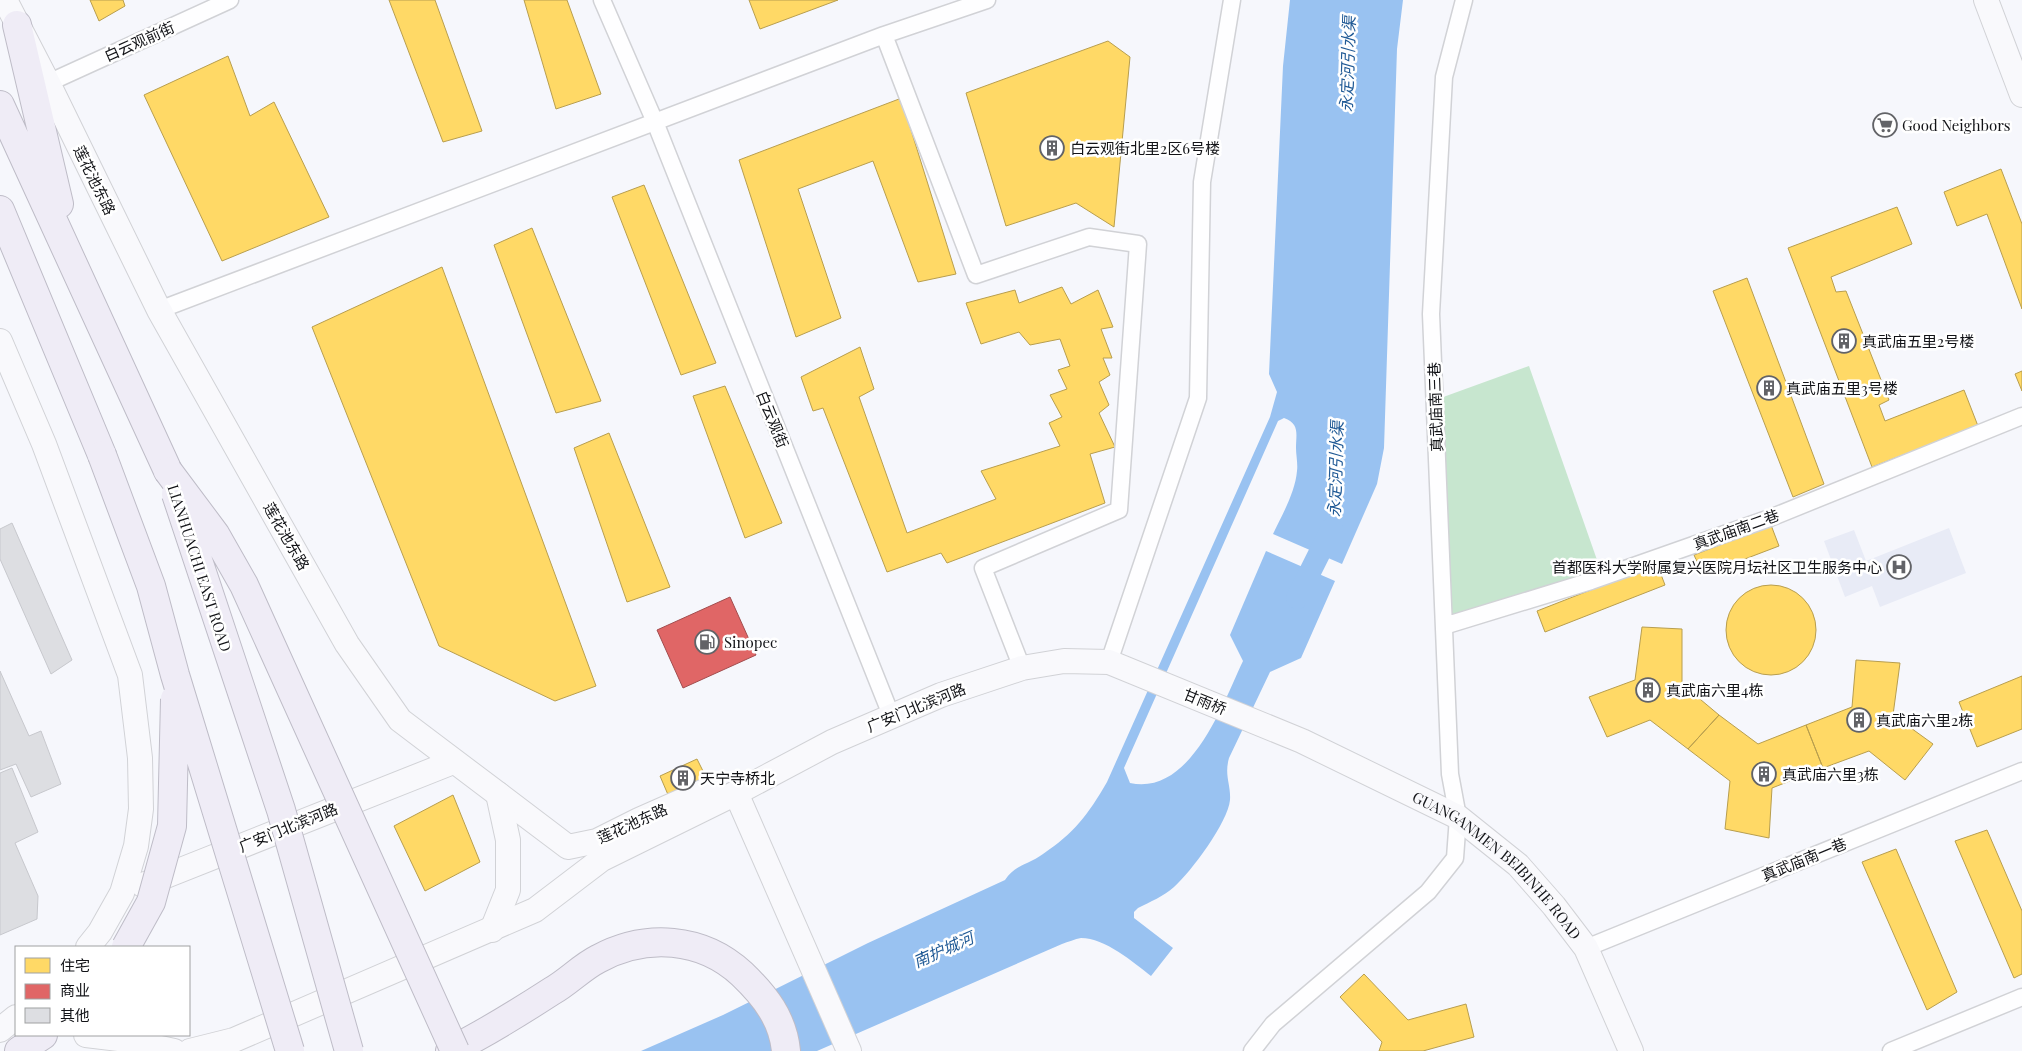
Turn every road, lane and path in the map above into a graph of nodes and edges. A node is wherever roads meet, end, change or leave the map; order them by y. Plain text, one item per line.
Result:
1 (5, 0) edge
2 (230, 0) edge
3 (602, 0) edge
4 (987, 0) edge
5 (1232, 0) edge
6 (1464, 0) edge
7 (1986, 0) edge
8 (952, 6) edge
9 (18, 25) junction
10 (884, 35) junction
11 (48, 83) junction
12 (2022, 95) edge
13 (0, 105) edge
14 (656, 122) junction
15 (0, 210) edge
16 (0, 245) edge
17 (72, 259) junction
18 (30, 285) junction
19 (159, 310) junction
20 (0, 341) edge
21 (2022, 416) edge
22 (168, 471) junction
23 (1444, 626) junction
24 (1109, 662) junction
25 (1022, 668) junction
26 (175, 675) junction
27 (891, 715) junction
28 (1302, 741) joint
29 (453, 762) junction
30 (2022, 770) edge
31 (498, 794) junction
32 (736, 794) junction
33 (1458, 817) junction
34 (122, 894) junction
35 (492, 930) junction
36 (89, 946) edge
37 (127, 946) edge
38 (1586, 948) junction
39 (2022, 997) edge
40 (42, 1036) edge
41 (101, 1036) edge
42 (116, 1037) edge
43 (19, 1051) edge
44 (174, 1051) edge
45 (190, 1051) edge
46 (290, 1051) edge
47 (349, 1051) edge
48 (450, 1051) edge
49 (455, 1051) edge
50 (786, 1051) edge
51 (849, 1051) edge
52 (1252, 1051) edge
53 (1631, 1051) edge
54 (1891, 1051) edge

1 - 9 street, 莲花池东路
2 - 11 street, 白云观前街
3 - 14 street, 白云观街
4 - 8 street
5 - 24 street
6 - 23 street, 真武庙南三巷
7 - 12 street
8 - 10 street
9 - 11 street, 莲花池东路
9 - 17 highway
10 - 14 street
10 - 25 street
11 - 19 street, 莲花池东路
13 - 17 highway, LIANHUACHI EAST ROAD
14 - 19 street
14 - 27 street, 白云观街
15 - 18 highway
16 - 18 highway
17 - 22 highway, LIANHUACHI EAST ROAD
18 - 26 highway, bridge
19 - 29 street, 莲花池东路
20 - 34 street
21 - 23 street, 真武庙南二巷
22 - 47 highway, LIANHUACHI EAST ROAD, bridge
22 - 49 highway, bridge
23 - 33 street, 真武庙南三巷
24 - 25 street, 广安门北滨河路
24 - 28 street, 甘雨桥
25 - 27 street, 广安门北滨河路
26 - 37 highway, bridge
26 - 46 highway, bridge
27 - 32 street, 广安门北滨河路
28 - 33 street, GUANGANMEN BEIBINHE ROAD
29 - 31 street, 莲花池东路
29 - 34 street, 广安门北滨河路
30 - 38 street, 真武庙南一巷
31 - 32 street, 莲花池东路
31 - 35 street
32 - 35 street, 莲花池东路
32 - 51 street
33 - 38 street, GUANGANMEN BEIBINHE ROAD
33 - 52 street, 真武庙南三巷
34 - 36 street
35 - 45 street, 莲花池东路
38 - 53 street, GUANGANMEN BEIBINHE ROAD
39 - 54 street
40 - 43 highway
41 - 42 street
42 - 44 street
48 - 50 highway

